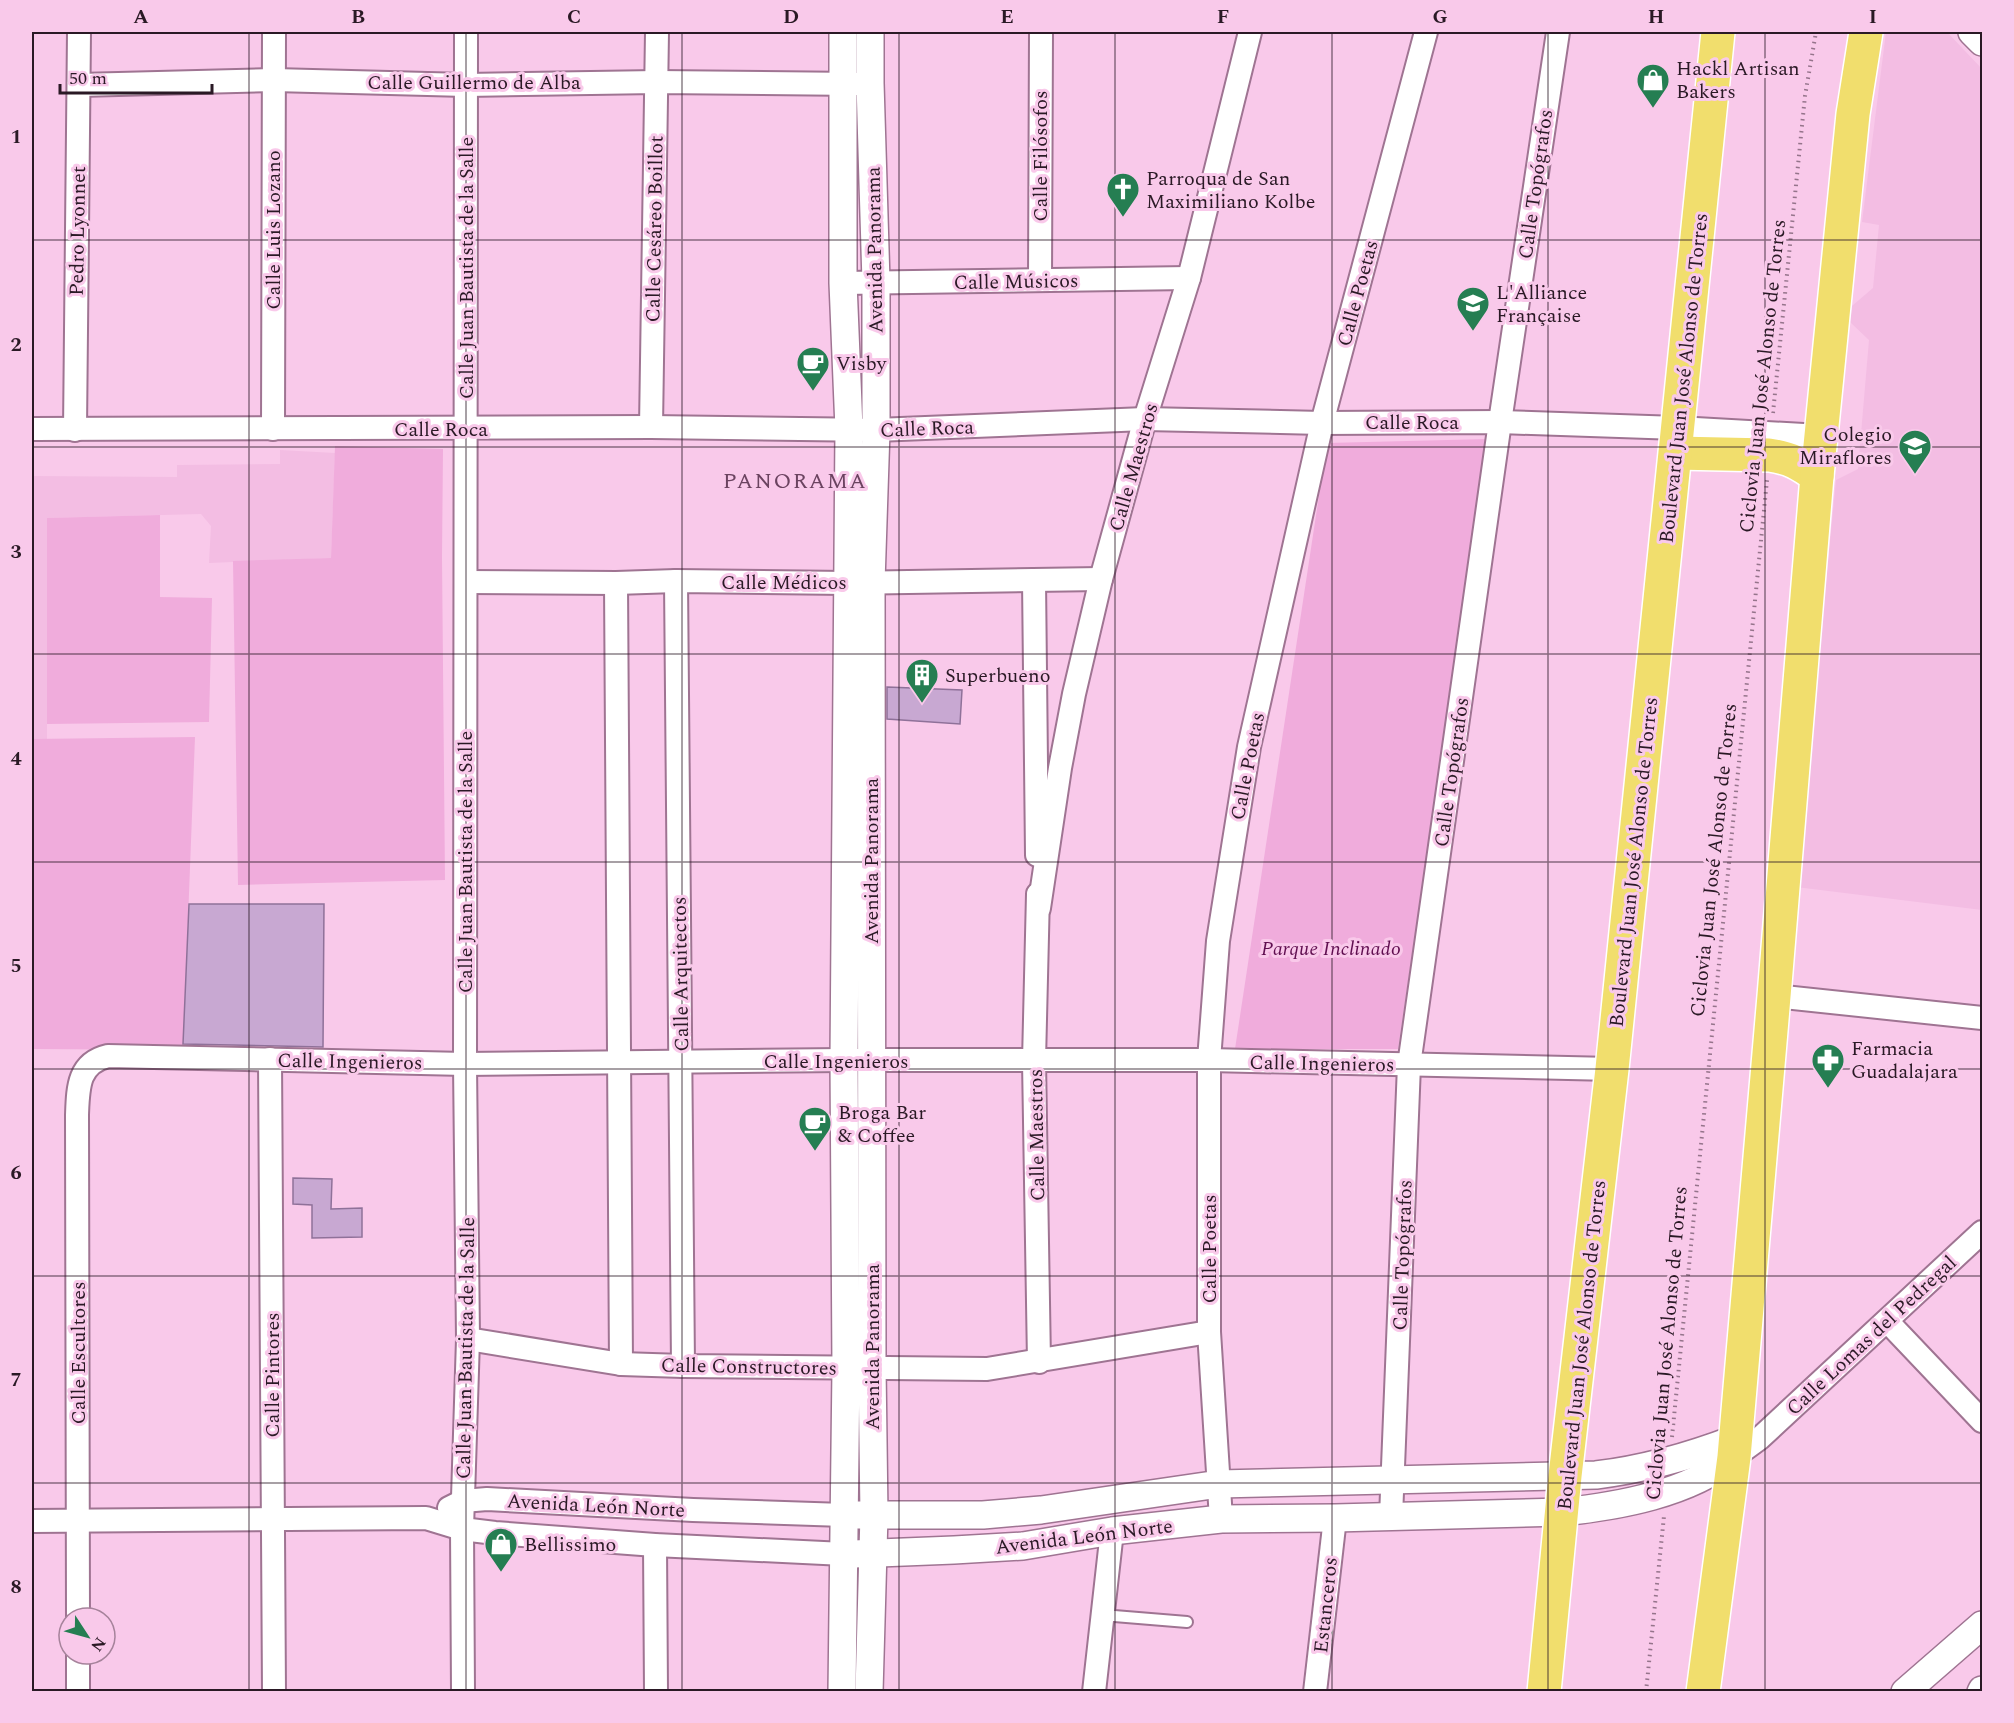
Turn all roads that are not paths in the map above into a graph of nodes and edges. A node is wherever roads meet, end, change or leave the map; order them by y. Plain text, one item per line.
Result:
1 (79, 32) edge
2 (274, 32) edge
3 (466, 32) edge
4 (657, 32) edge
5 (843, 32) edge
6 (870, 32) edge
7 (1041, 32) edge
8 (1250, 32) edge
9 (1426, 32) edge
10 (1558, 32) edge
11 (1718, 32) edge
12 (1866, 32) edge
13 (1972, 32) edge
14 (1983, 42) edge
15 (274, 80) junction
16 (657, 82) junction
17 (870, 83) junction
18 (79, 85) junction
19 (466, 85) junction
20 (842, 85) junction
21 (1189, 278) junction
22 (1040, 280) junction
23 (876, 282) junction
24 (843, 283) junction
25 (1146, 419) junction
26 (1500, 422) junction
27 (1322, 423) junction
28 (651, 427) junction
29 (32, 429) edge
30 (273, 429) junction
31 (466, 429) junction
32 (849, 429) junction
33 (75, 430) junction
34 (876, 430) junction
35 (1821, 436) junction
36 (1677, 440) junction
37 (1770, 444) junction
38 (1817, 476) junction
39 (1101, 579) junction
40 (1034, 580) junction
41 (676, 581) junction
42 (466, 582) junction
43 (859, 582) junction
44 (616, 583) junction
45 (1039, 908) junction
46 (1774, 996) junction
47 (1983, 1018) edge
48 (270, 1059) junction
49 (844, 1060) junction
50 (872, 1060) junction
51 (1209, 1060) junction
52 (1034, 1061) junction
53 (620, 1062) junction
54 (681, 1062) junction
55 (465, 1064) junction
56 (1409, 1065) junction
57 (1612, 1069) junction
58 (78, 1089) joint
59 (1983, 1232) edge
60 (1887, 1320) junction
61 (1209, 1332) junction
62 (468, 1339) junction
63 (1039, 1362) junction
64 (621, 1364) junction
65 (683, 1366) junction
66 (859, 1368) junction
67 (1983, 1421) edge
68 (1743, 1445) junction
69 (1581, 1475) junction
70 (1393, 1479) junction
71 (1220, 1484) junction
72 (463, 1501) junction
73 (1597, 1508) junction
74 (1562, 1512) junction
75 (844, 1515) junction
76 (874, 1515) junction
77 (1391, 1517) junction
78 (273, 1518) junction
79 (426, 1518) junction
80 (1335, 1518) junction
81 (1221, 1519) junction
82 (32, 1521) edge
83 (79, 1521) junction
84 (462, 1529) junction
85 (1112, 1531) junction
86 (655, 1545) junction
87 (872, 1553) junction
88 (844, 1554) junction
89 (78, 1606) edge
90 (1102, 1615) junction
91 (1187, 1622) dead end
92 (1983, 1625) edge
93 (78, 1666) edge
94 (78, 1692) edge
95 (274, 1692) edge
96 (463, 1692) edge
97 (656, 1692) edge
98 (842, 1692) edge
99 (868, 1692) edge
100 (1094, 1692) edge
101 (1315, 1692) edge
102 (1544, 1692) edge
103 (1703, 1692) edge
104 (1905, 1692) edge

1 - 18 street, Pedro Lyonnet
2 - 15 street, Calle Luis Lozano
3 - 19 street, Calle Juan Bautista de la Salle
4 - 16 street, Calle Cesáreo Boillot
5 - 20 street, Avenida Panorama
6 - 17 street, Avenida Panorama
7 - 22 street, Calle Filósofos
8 - 21 street, Calle Maestros
9 - 27 street, Calle Poetas
10 - 26 street, Calle Topógrafos
11 - 36 main road, Boulevard Juan José Alonso de Torres
12 - 35 main road
13 - 14 street
15 - 18 street, Calle Guillermo de Alba
15 - 19 street, Calle Guillermo de Alba
15 - 30 street, Calle Luis Lozano
16 - 19 street, Calle Guillermo de Alba
16 - 20 street, Calle Guillermo de Alba
16 - 28 street, Calle Cesáreo Boillot
17 - 20 street, Calle Guillermo de Alba
17 - 23 street, Avenida Panorama
18 - 33 street, Pedro Lyonnet
19 - 31 street, Calle Juan Bautista de la Salle
20 - 24 street, Avenida Panorama
21 - 22 street, Calle Músicos
21 - 25 street, Calle Maestros
22 - 23 street, Calle Músicos
23 - 24 street, Calle Músicos
23 - 34 street, Avenida Panorama
24 - 32 street, Avenida Panorama
25 - 27 street, Calle Roca
25 - 34 street, Calle Roca
25 - 39 street, Calle Maestros
26 - 27 street, Calle Roca
26 - 36 street, Calle Roca
26 - 56 street, Calle Topógrafos
27 - 51 street, Calle Poetas
28 - 31 street, Calle Roca
28 - 32 street, Calle Roca
29 - 33 street, Calle Roca
30 - 31 street, Calle Roca
30 - 33 street, Calle Roca
31 - 42 street, Calle Juan Bautista de la Salle
32 - 34 street, Calle Roca
32 - 43 street, Avenida Panorama
34 - 43 street, Avenida Panorama
35 - 37 street
35 - 38 main road
36 - 37 main road
36 - 57 main road, Boulevard Juan José Alonso de Torres
37 - 38 main road
38 - 46 main road
39 - 40 street, Calle Médicos
39 - 45 street, Calle Maestros
40 - 43 street, Calle Médicos
40 - 45 street, Calle Maestros
41 - 43 street, Calle Médicos
41 - 44 street, Calle Médicos
41 - 54 street, Calle Arquitectos
42 - 44 street, Calle Médicos
42 - 55 street, Calle Juan Bautista de la Salle
43 - 49 street, Avenida Panorama
43 - 50 street, Avenida Panorama
44 - 53 street
45 - 52 street, Calle Maestros
46 - 47 street
46 - 68 main road
48 - 55 street, Calle Ingenieros
48 - 58 street, Calle Ingenieros
48 - 78 street, Calle Pintores
49 - 50 street, Calle Ingenieros
49 - 54 street, Calle Ingenieros
49 - 66 street, Avenida Panorama
50 - 52 street, Calle Ingenieros
50 - 66 street, Avenida Panorama
51 - 52 street, Calle Ingenieros
51 - 56 street, Calle Ingenieros
51 - 61 street, Calle Poetas
52 - 63 street, Calle Maestros
53 - 54 street, Calle Ingenieros
53 - 55 street, Calle Ingenieros
53 - 64 street
54 - 65 street, Calle Arquitectos
55 - 62 street, Calle Juan Bautista de la Salle
56 - 57 street, Calle Ingenieros
56 - 70 street, Calle Topógrafos
57 - 69 main road, Boulevard Juan José Alonso de Torres
58 - 83 street, Calle Escultores
59 - 60 street, Calle Lomas del Pedregal
60 - 67 street
60 - 68 street, Calle Lomas del Pedregal
61 - 63 street, Calle Constructores
61 - 71 street, Calle Poetas
62 - 64 street, Calle Constructores
62 - 72 street, Calle Juan Bautista de la Salle
63 - 66 street, Calle Constructores
64 - 65 street, Calle Constructores
65 - 66 street, Calle Constructores
66 - 75 street, Avenida Panorama
66 - 76 street, Avenida Panorama
68 - 69 street, Avenida León Norte
68 - 73 street, Avenida León Norte
68 - 103 main road
69 - 70 street, Avenida León Norte
69 - 73 street
69 - 74 main road, Boulevard Juan José Alonso de Torres
70 - 71 street, Avenida León Norte
70 - 77 street, Calle Topógrafos
71 - 76 street, Avenida León Norte
71 - 81 street, Calle Poetas
72 - 75 street, Avenida León Norte
72 - 79 street, Avenida León Norte
72 - 84 street, Calle Juan Bautista de la Salle
73 - 74 street, Avenida León Norte
74 - 77 street, Avenida León Norte
74 - 102 main road, Boulevard Juan José Alonso de Torres
75 - 76 street, Avenida León Norte
75 - 88 street, Avenida Panorama
76 - 87 street, Avenida Panorama
77 - 80 street, Avenida León Norte
78 - 79 street, Avenida León Norte
78 - 83 street, Avenida León Norte
78 - 95 street, Calle Pintores
79 - 84 street, Avenida León Norte
80 - 81 street, Avenida León Norte
80 - 101 street, Estanceros
81 - 85 street, Avenida León Norte
82 - 83 street, Avenida León Norte
83 - 89 street, Calle Escultores
84 - 86 street, Avenida León Norte
84 - 96 street, Calle Juan Bautista de la Salle
85 - 87 street, Avenida León Norte
85 - 90 street
86 - 88 street, Avenida León Norte
86 - 97 street
87 - 88 street, Avenida León Norte
87 - 99 street, Avenida Panorama
88 - 98 street, Avenida Panorama
90 - 91 lane
90 - 100 street
92 - 104 street
93 - 94 street

